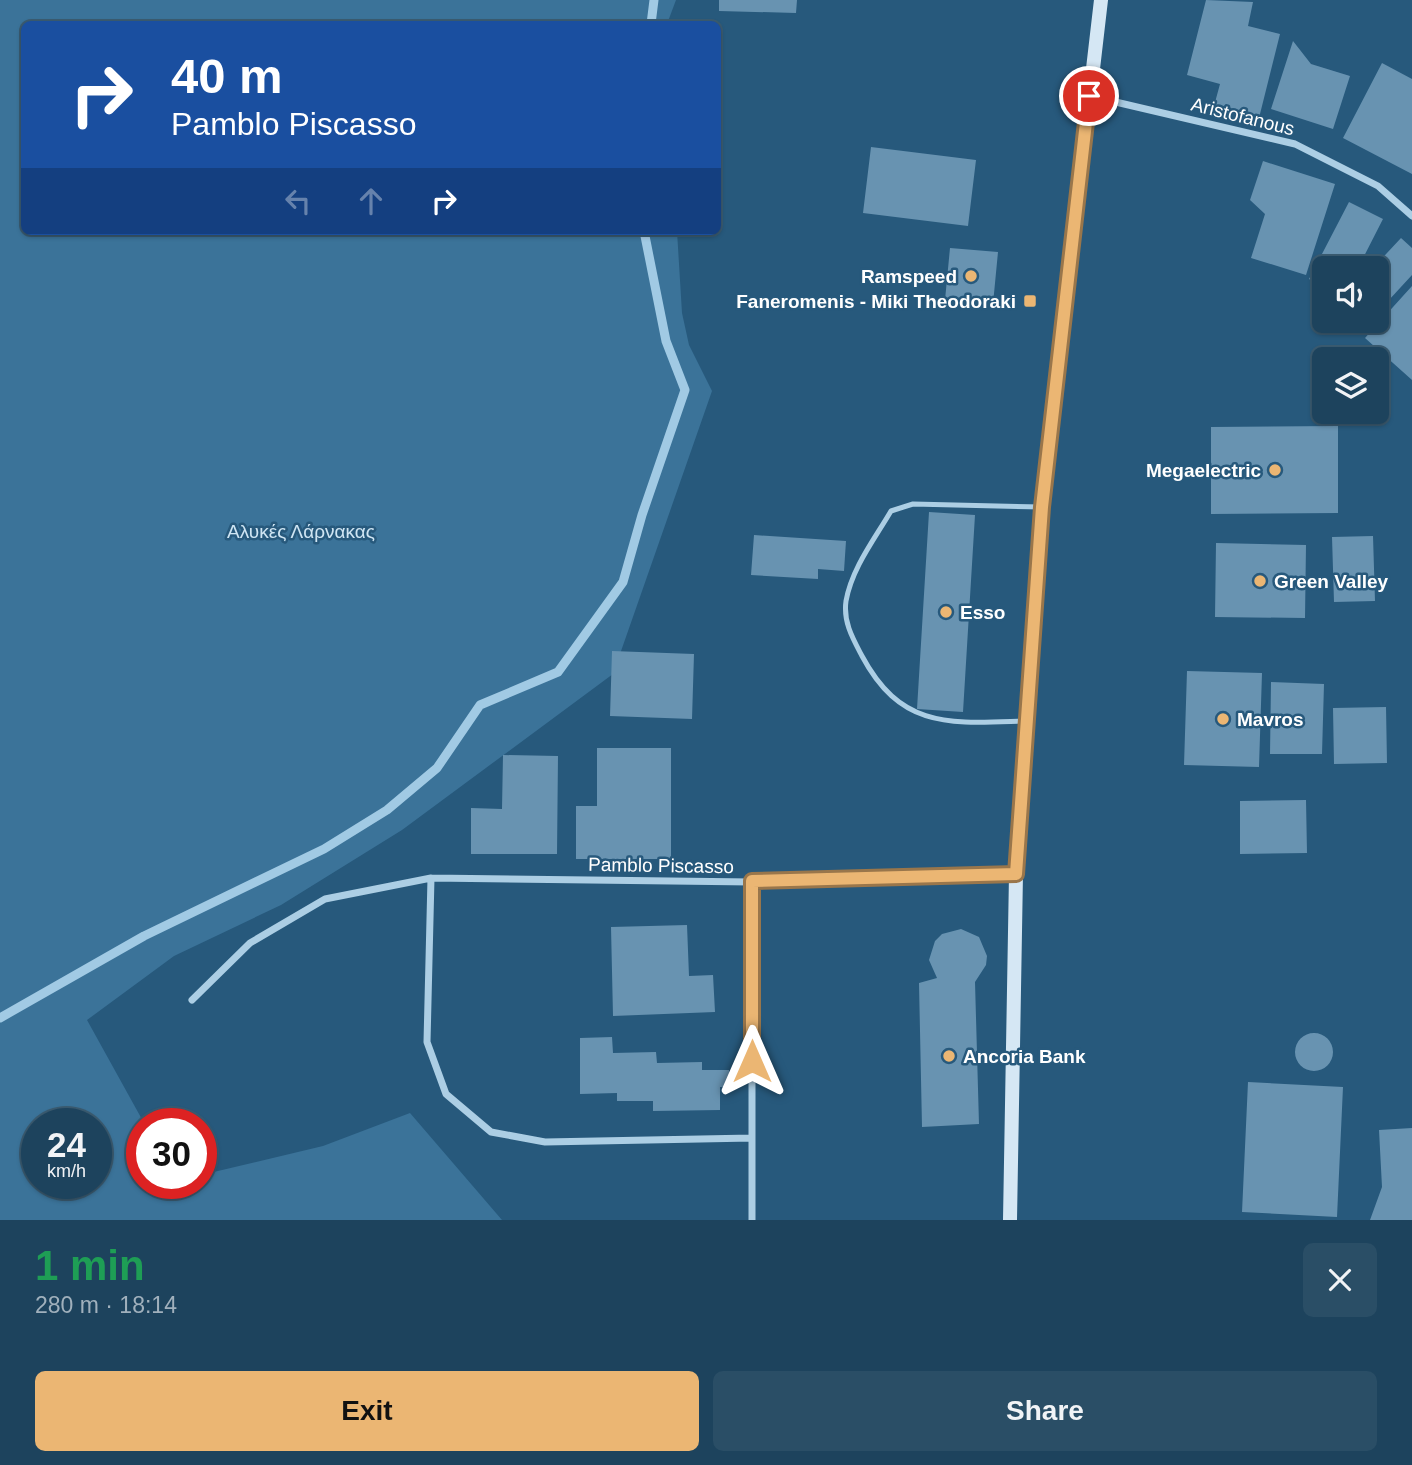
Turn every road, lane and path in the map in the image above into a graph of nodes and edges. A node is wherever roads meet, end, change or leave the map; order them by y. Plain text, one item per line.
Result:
1 (1101, 0) edge
2 (1089, 96) junction
3 (1412, 216) edge
4 (1042, 507) junction
5 (1027, 721) junction
6 (1016, 874) junction
7 (431, 878) junction
8 (752, 881) junction
9 (192, 1000) dead end
10 (752, 1138) junction
11 (752, 1220) edge
12 (1010, 1220) edge

1 - 2 main road
2 - 3 street, Aristofanous
2 - 4 main road
4 - 5 main road
4 - 5 lane
5 - 6 main road
6 - 8 street, Pamblo Piscasso
6 - 12 main road
7 - 8 street, Pamblo Piscasso
7 - 9 street, Pamblo Piscasso
7 - 10 street
8 - 10 street
10 - 11 street

